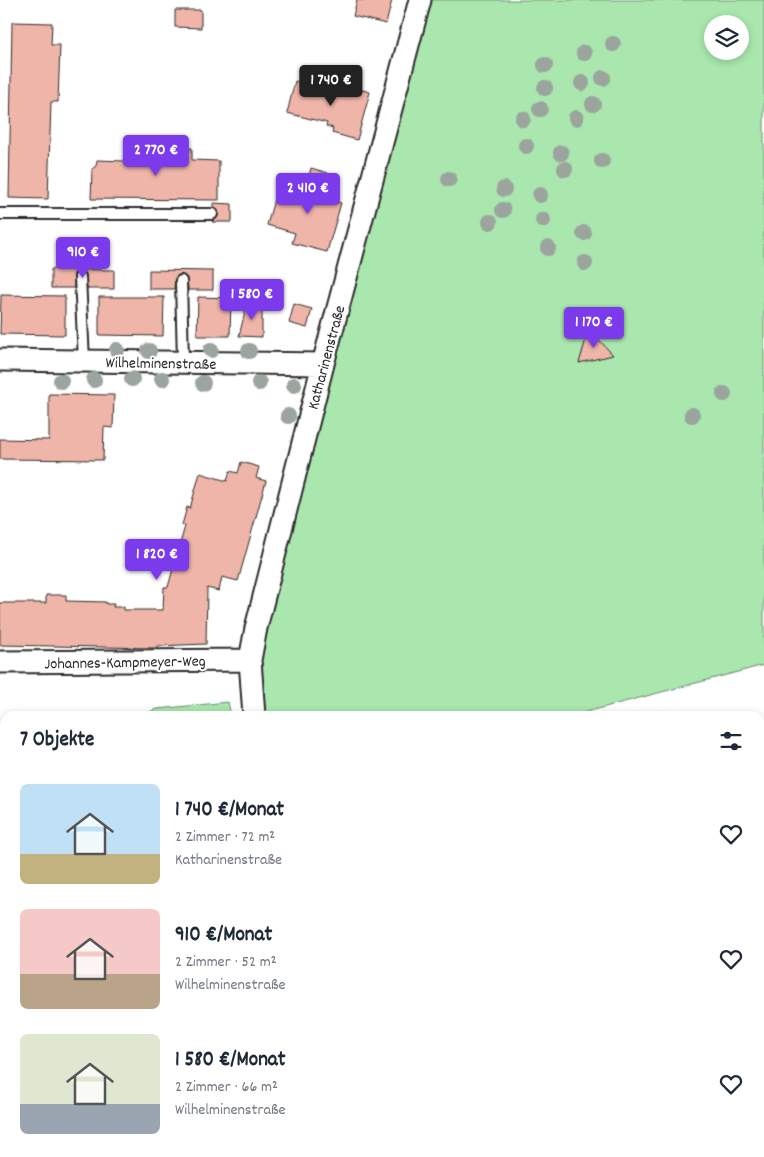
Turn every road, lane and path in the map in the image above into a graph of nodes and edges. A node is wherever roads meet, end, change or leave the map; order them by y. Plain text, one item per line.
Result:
1 (420, 0) edge
2 (0, 214) edge
3 (212, 214) dead end
4 (80, 277) dead end
5 (181, 281) dead end
6 (0, 360) edge
7 (84, 361) junction
8 (183, 362) junction
9 (323, 364) junction
10 (250, 660) junction
11 (0, 662) edge
12 (254, 711) edge

1 - 9 street, Katharinenstraße
2 - 3 lane
4 - 7 lane
5 - 8 lane
6 - 7 street, Wilhelminenstraße
7 - 8 street, Wilhelminenstraße
8 - 9 street, Wilhelminenstraße
9 - 10 street, Katharinenstraße
10 - 11 street, Johannes-Kampmeyer-Weg
10 - 12 street, Katharinenstraße

